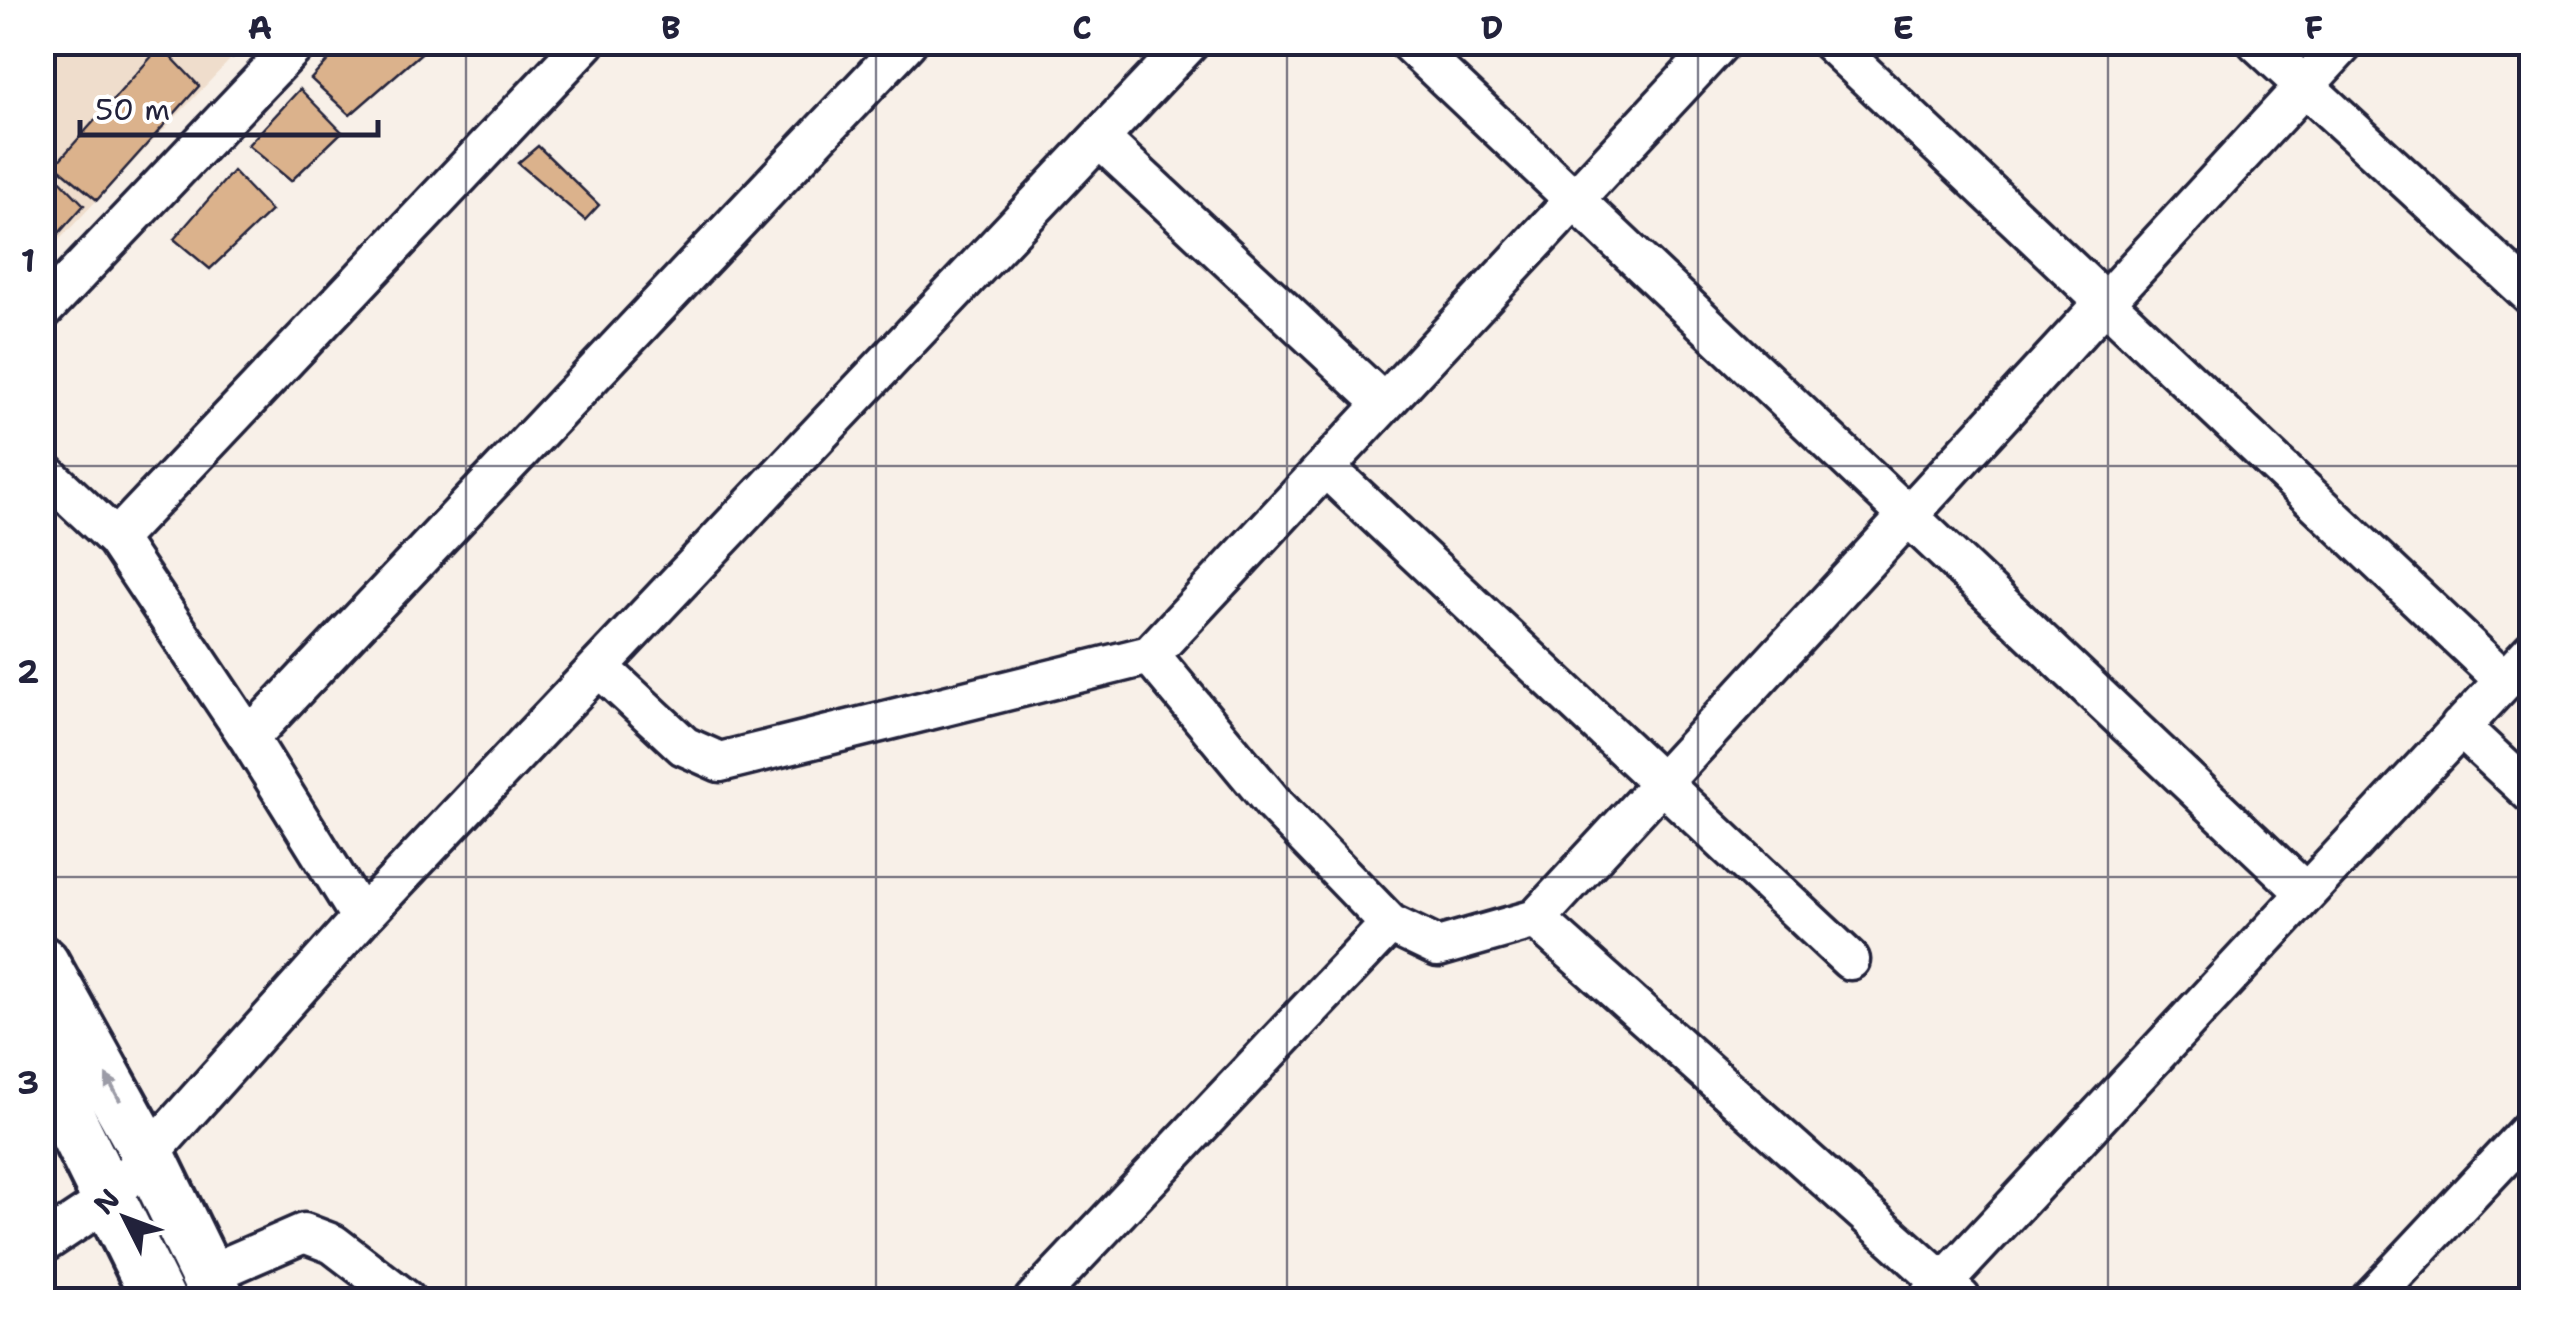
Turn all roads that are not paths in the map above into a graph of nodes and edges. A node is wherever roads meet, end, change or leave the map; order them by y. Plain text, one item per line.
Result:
1 (298, 42) edge
2 (586, 42) edge
3 (907, 42) edge
4 (1190, 42) edge
5 (1408, 42) edge
6 (1721, 42) edge
7 (1830, 42) edge
8 (2257, 42) edge
9 (2345, 42) edge
10 (2304, 86) junction
11 (1100, 138) junction
12 (1574, 200) junction
13 (2530, 293) edge
14 (2104, 302) junction
15 (42, 311) edge
16 (1384, 404) junction
17 (1325, 467) junction
18 (42, 470) edge
19 (1907, 516) junction
20 (116, 539) junction
21 (2532, 651) edge
22 (1150, 655) junction
23 (599, 667) junction
24 (2504, 680) junction
25 (2460, 728) junction
26 (249, 738) junction
27 (1661, 782) junction
28 (2532, 794) edge
29 (2306, 893) junction
30 (361, 918) junction
31 (1536, 920) junction
32 (1390, 924) junction
33 (1850, 960) dead end
34 (42, 962) edge
35 (42, 1064) edge
36 (2532, 1127) edge
37 (148, 1154) junction
38 (108, 1200) junction
39 (42, 1244) edge
40 (213, 1288) edge
41 (1944, 1295) edge
42 (159, 1300) edge
43 (406, 1300) edge
44 (1034, 1300) edge
45 (2370, 1300) edge

1 - 15 street
2 - 20 street
3 - 26 street
4 - 11 street
5 - 12 street
6 - 12 street
7 - 14 street
8 - 10 street
9 - 10 street
10 - 13 street
10 - 14 street
11 - 16 street
11 - 23 street
12 - 16 street
12 - 19 street
14 - 19 street
14 - 24 street
16 - 17 street
17 - 22 street
17 - 27 street
18 - 20 street
19 - 27 street
19 - 29 street
20 - 26 street
21 - 24 street
22 - 23 street
22 - 32 street
23 - 30 street
24 - 25 street
25 - 28 street
25 - 29 street
26 - 30 street
27 - 31 street
27 - 33 street
29 - 41 street
30 - 37 street
31 - 32 street
31 - 41 street
32 - 44 street
37 -> 34 main road
35 - 38 main road
36 - 45 street
37 - 38 street
37 - 40 main road
38 - 39 street
38 - 42 main road
40 - 43 street

